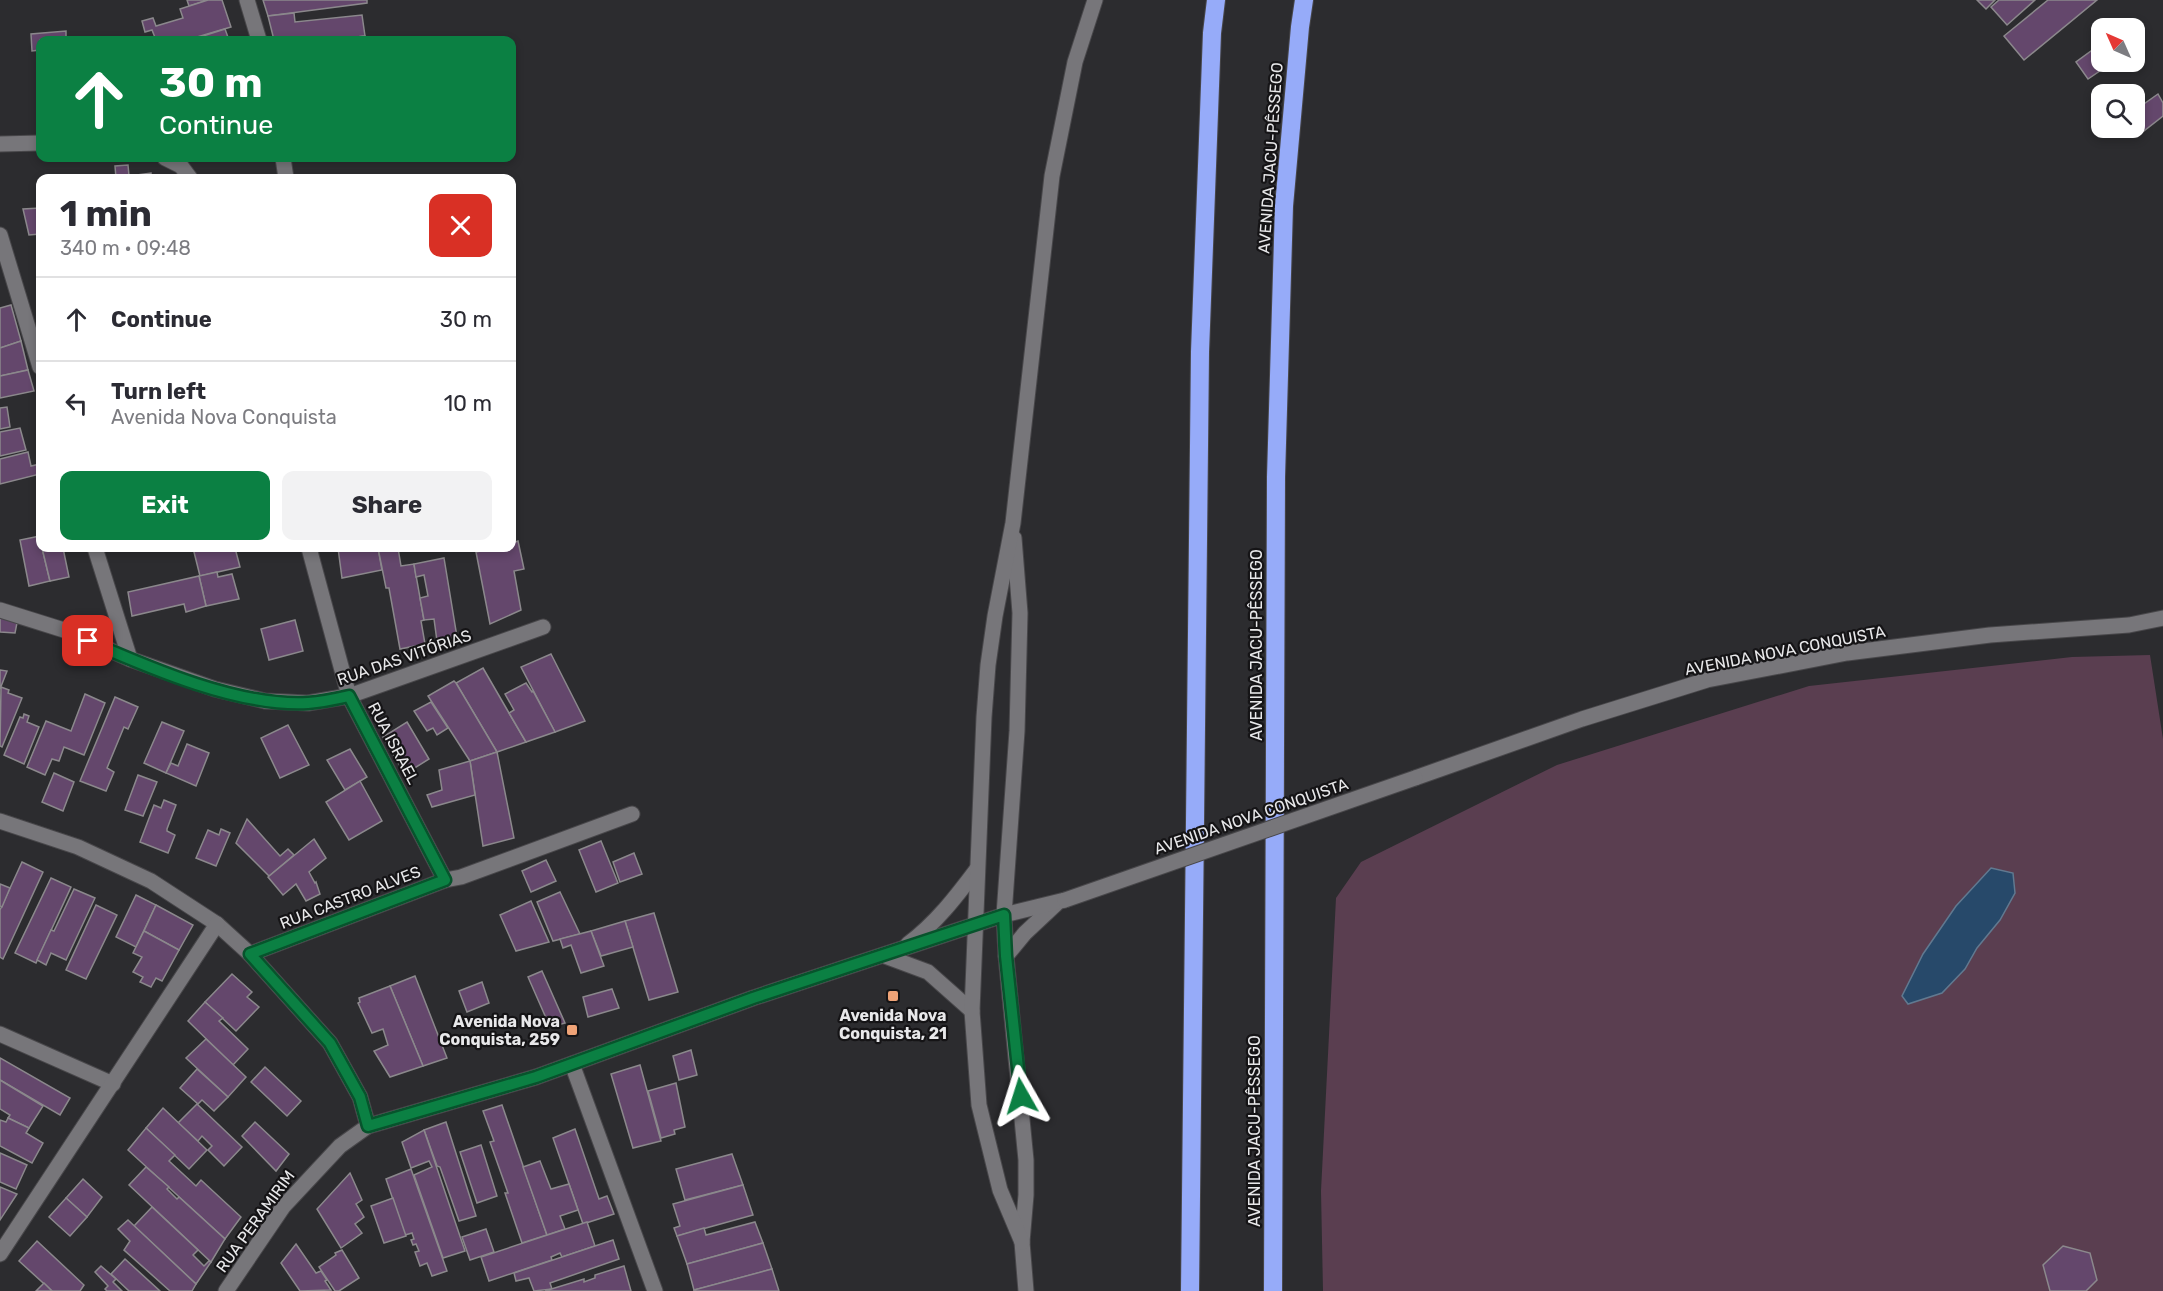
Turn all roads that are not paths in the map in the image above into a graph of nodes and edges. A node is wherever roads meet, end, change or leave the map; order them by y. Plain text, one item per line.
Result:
1 (247, 0) edge
2 (1095, 0) edge
3 (1216, 0) edge
4 (1304, 0) edge
5 (258, 36) edge
6 (36, 143) edge
7 (0, 144) edge
8 (173, 162) edge
9 (187, 174) edge
10 (0, 235) edge
11 (36, 354) edge
12 (1013, 523) junction
13 (96, 552) edge
14 (310, 552) edge
15 (0, 610) edge
16 (2163, 618) edge
17 (543, 627) dead end
18 (130, 659) junction
19 (349, 696) junction
20 (632, 814) dead end
21 (0, 821) edge
22 (978, 869) junction
23 (445, 880) junction
24 (1062, 900) junction
25 (1004, 915) junction
26 (217, 924) junction
27 (975, 926) junction
28 (250, 954) junction
29 (891, 954) junction
30 (1006, 956) junction
31 (972, 1011) junction
32 (0, 1034) edge
33 (572, 1064) junction
34 (113, 1084) junction
35 (368, 1126) junction
36 (1022, 1242) junction
37 (0, 1254) edge
38 (226, 1291) edge
39 (655, 1291) edge
40 (1026, 1291) edge
41 (1190, 1291) edge
42 (1273, 1291) edge

1 - 5 street
2 - 12 street
3 - 41 highway
4 - 42 highway, AVENIDA JACU-PÊSSEGO
6 - 7 street
8 - 9 street
10 - 11 street
12 - 22 street
12 - 25 street
13 - 18 street
14 - 19 street, RUA ISRAEL
15 - 18 street, RUA DAS VITÓRIAS
16 - 24 street, AVENIDA NOVA CONQUISTA, bridge
17 - 19 street, RUA DAS VITÓRIAS
18 - 19 street, RUA DAS VITÓRIAS
19 - 23 street, RUA ISRAEL
20 - 23 street, RUA CASTRO ALVES
21 - 26 street
22 - 27 street
22 - 29 street
23 - 28 street, RUA CASTRO ALVES
24 - 25 street, AVENIDA NOVA CONQUISTA
24 - 30 street
25 - 27 street, AVENIDA NOVA CONQUISTA
25 - 30 street
26 - 28 street
26 - 34 street
27 - 29 street, AVENIDA NOVA CONQUISTA
27 - 31 street
28 - 35 street
29 - 31 street
29 - 33 street, AVENIDA NOVA CONQUISTA
30 - 36 street
31 - 36 street
32 - 34 street
33 - 35 street, AVENIDA NOVA CONQUISTA
33 - 39 street
34 - 37 street
35 - 38 street, RUA PERAMIRIM
36 - 40 street

